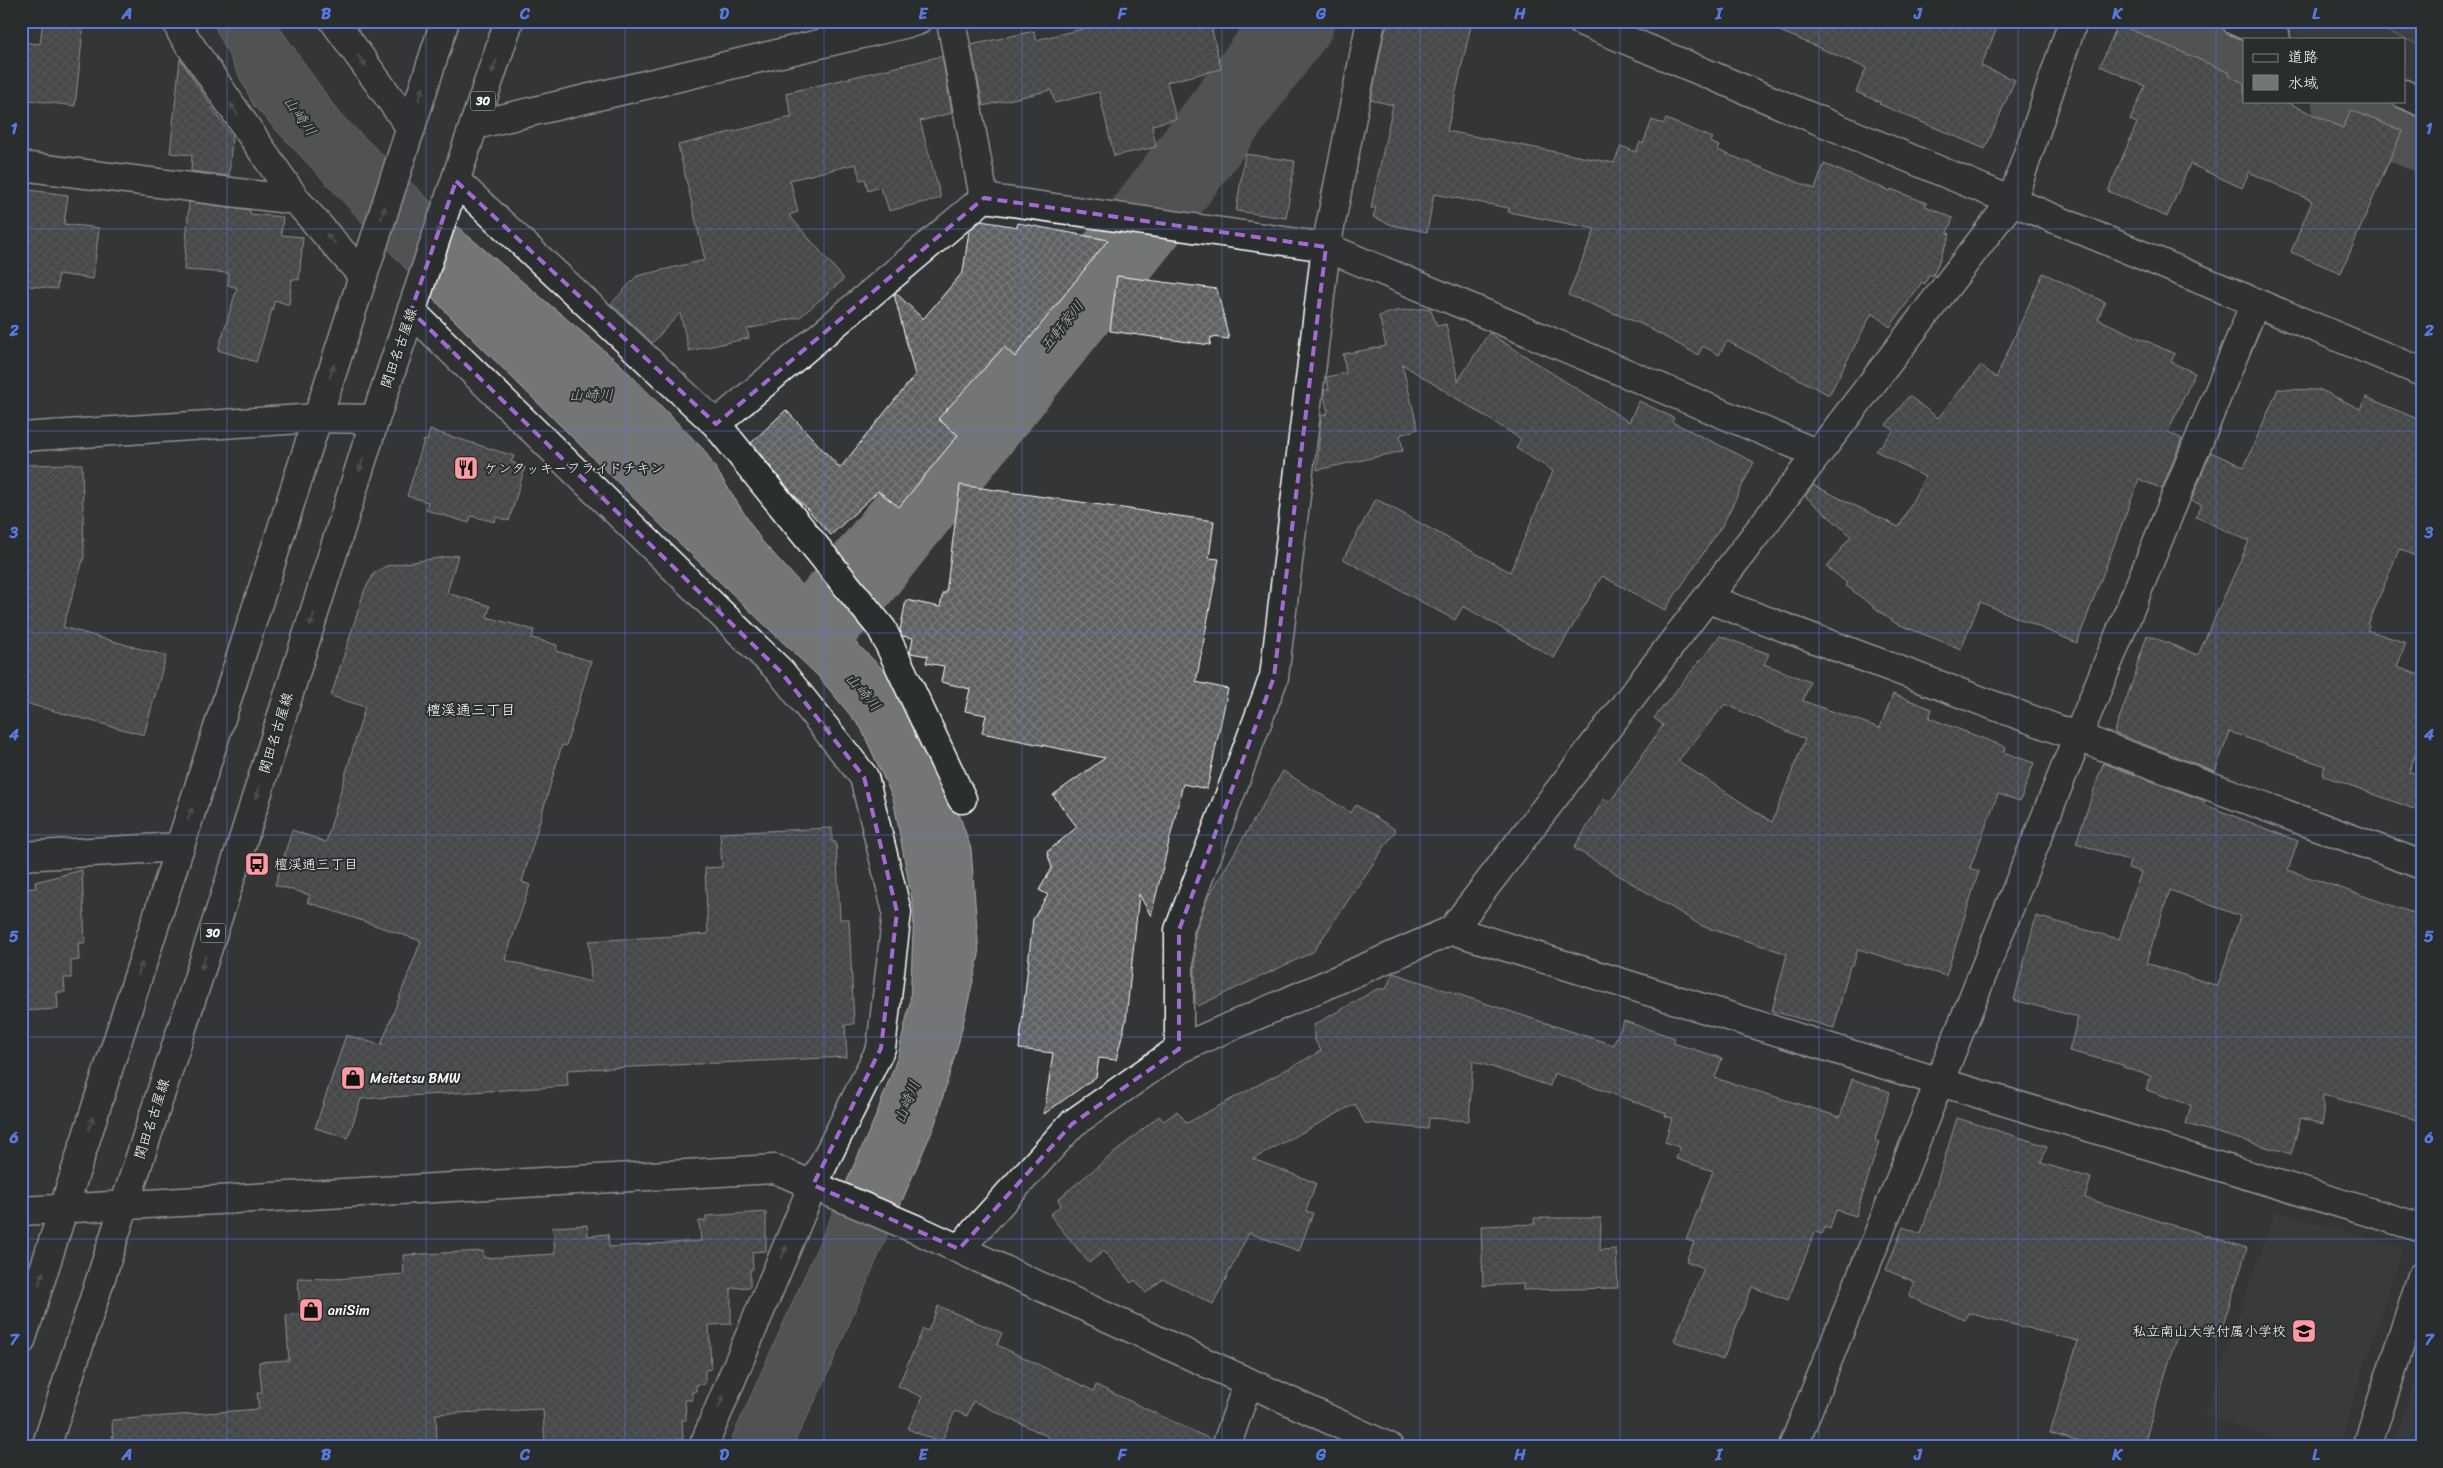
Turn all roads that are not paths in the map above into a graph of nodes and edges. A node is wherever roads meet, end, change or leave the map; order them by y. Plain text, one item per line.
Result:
1 (177, 21) edge
2 (334, 21) edge
3 (445, 21) edge
4 (509, 21) edge
5 (917, 21) edge
6 (951, 21) edge
7 (1371, 21) edge
8 (1582, 21) edge
9 (2073, 21) edge
10 (2236, 21) edge
11 (2274, 38) edge
12 (2406, 95) edge
13 (2422, 102) edge
14 (475, 125) junction
15 (409, 134) junction
16 (21, 166) edge
17 (456, 181) junction
18 (984, 198) junction
19 (296, 200) junction
20 (2012, 201) junction
21 (1326, 247) junction
22 (363, 276) junction
23 (2256, 303) junction
24 (411, 311) junction
25 (2422, 372) edge
26 (317, 418) junction
27 (375, 418) junction
28 (716, 424) junction
29 (21, 437) edge
30 (1818, 454) junction
31 (1708, 599) junction
32 (2078, 736) junction
33 (962, 799) dead end
34 (180, 846) junction
35 (21, 856) edge
36 (2422, 865) edge
37 (1452, 930) junction
38 (1179, 1048) junction
39 (1940, 1082) junction
40 (819, 1187) junction
41 (124, 1205) junction
42 (63, 1209) junction
43 (21, 1211) edge
44 (2422, 1228) edge
45 (959, 1249) junction
46 (2422, 1276) edge
47 (21, 1341) edge
48 (1248, 1382) junction
49 (46, 1447) edge
50 (703, 1447) edge
51 (1226, 1447) edge
52 (1389, 1447) edge
53 (1793, 1447) edge
54 (2367, 1447) edge

19 -> 1 street
2 -> 15 street
15 -> 3 street
4 -> 14 street, 関田名古屋線 / 30
5 - 14 street
6 - 18 street
7 - 21 street
8 - 20 street
9 - 20 street
10 - 11 street
12 - 13 street
14 - 17 street, 関田名古屋線 / 30
22 -> 15 street
16 - 19 street
17 -> 24 street, 関田名古屋線 / 30
17 - 28 street
18 - 21 street
18 - 28 street
22 -> 19 street
20 - 23 street
20 - 30 street
21 - 30 street
21 - 38 street
26 -> 22 street
23 - 25 street
23 - 32 street
24 - 27 street, 関田名古屋線 / 30
24 -> 40 street
26 - 27 street
26 - 29 street
34 -> 26 street
27 -> 41 street, 関田名古屋線 / 30
28 - 33 street
30 - 31 street
31 - 32 street
31 - 37 street
32 - 36 street
32 - 39 street
34 - 35 street
42 -> 34 street
37 - 38 street
37 - 39 street
38 - 45 street
39 - 44 street
39 - 53 street
40 - 41 street
40 - 45 street
50 -> 40 street
41 - 42 street
41 - 49 street, 関田名古屋線 / 30
42 - 43 street
47 -> 42 street
45 - 48 street
46 - 54 street
48 - 51 street
48 - 52 street

